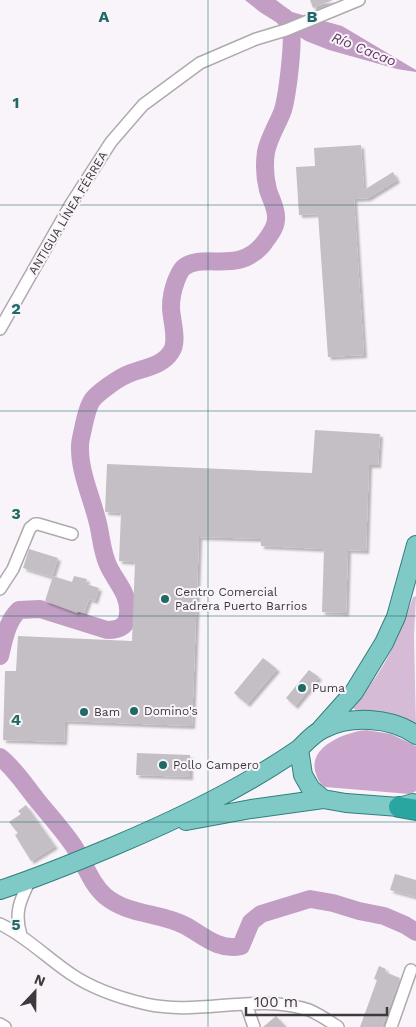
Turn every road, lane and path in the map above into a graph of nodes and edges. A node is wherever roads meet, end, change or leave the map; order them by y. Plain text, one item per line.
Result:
1 (359, 0) edge
2 (0, 329) edge
3 (72, 534) dead end
4 (416, 545) edge
5 (412, 578) edge
6 (0, 589) edge
7 (321, 729) junction
8 (416, 736) edge
9 (299, 749) junction
10 (323, 799) junction
11 (410, 806) edge
12 (163, 825) junction
13 (30, 880) junction
14 (0, 890) edge
15 (0, 924) edge
16 (21, 935) junction
17 (411, 970) dead end
18 (246, 1004) junction
19 (0, 1024) edge
20 (5, 1027) edge
21 (254, 1027) edge
22 (338, 1027) edge
23 (390, 1027) edge

1 - 2 street, ANTIGUA LÍNEA FÉRREA
3 - 6 street
4 - 5 main road
5 - 7 main road
7 - 8 main road
7 - 9 main road
9 - 10 main road
9 - 12 main road
10 - 11 main road
10 - 12 main road
12 - 13 main road
13 - 14 main road
13 - 16 street
15 - 16 street
16 - 18 street
17 - 23 street
18 - 21 street
18 - 22 street
19 - 20 street

